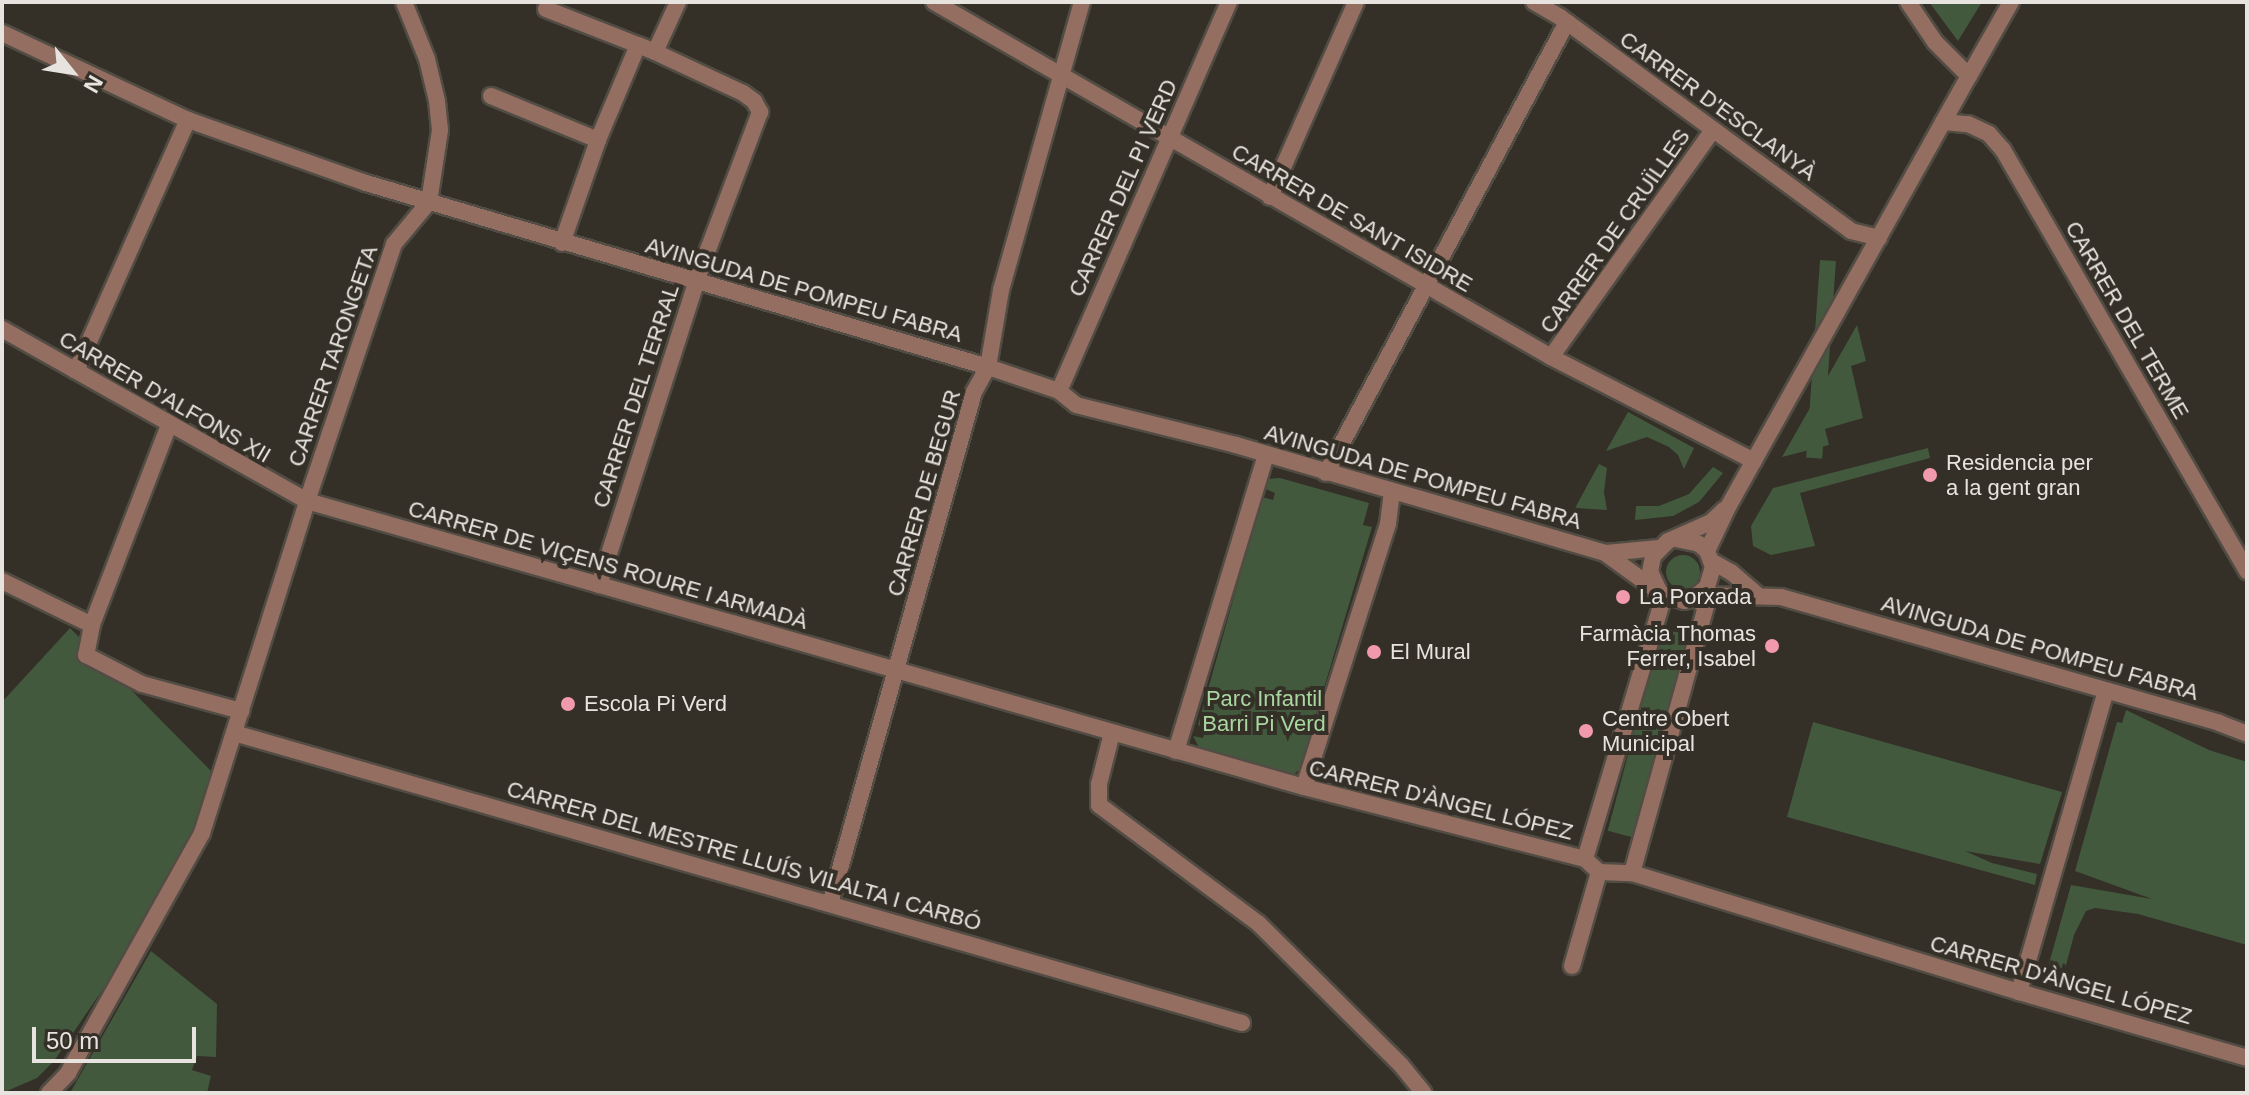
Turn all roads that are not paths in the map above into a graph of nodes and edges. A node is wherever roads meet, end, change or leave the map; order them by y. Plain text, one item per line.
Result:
1 (404, 2) edge
2 (678, 2) edge
3 (934, 2) edge
4 (1082, 2) edge
5 (1229, 2) edge
6 (1356, 2) edge
7 (1534, 2) edge
8 (1908, 2) edge
9 (2011, 2) edge
10 (546, 9) dead end
11 (1567, 22) junction
12 (2, 33) edge
13 (638, 45) junction
14 (655, 52) junction
15 (1969, 76) junction
16 (1060, 77) junction
17 (491, 96) dead end
18 (188, 120) junction
19 (1943, 122) junction
20 (1713, 130) junction
21 (1168, 139) junction
22 (598, 140) junction
23 (1270, 197) junction
24 (429, 202) junction
25 (1879, 238) junction
26 (562, 243) junction
27 (697, 279) junction
28 (1426, 286) junction
29 (2, 329) edge
30 (1551, 357) junction
31 (988, 367) junction
32 (76, 371) junction
33 (1059, 391) junction
34 (169, 425) junction
35 (1266, 455) junction
36 (1754, 461) junction
37 (1326, 473) junction
38 (1392, 491) junction
39 (307, 501) junction
40 (1728, 507) junction
41 (1676, 539) junction
42 (1659, 548) junction
43 (1605, 553) junction
44 (1709, 556) junction
45 (2247, 571) edge
46 (2, 581) edge
47 (599, 585) junction
48 (1662, 594) junction
49 (1756, 594) junction
50 (1697, 597) junction
51 (92, 625) junction
52 (896, 670) junction
53 (2106, 691) junction
54 (241, 711) junction
55 (2247, 721) edge
56 (2219, 723) junction
57 (234, 733) junction
58 (1112, 733) junction
59 (2247, 734) edge
60 (1176, 751) junction
61 (1304, 787) junction
62 (1585, 859) junction
63 (1599, 872) junction
64 (1632, 873) junction
65 (830, 904) junction
66 (1572, 966) dead end
67 (2019, 992) junction
68 (1242, 1023) dead end
69 (2247, 1058) edge
70 (49, 1093) edge
71 (1424, 1093) edge

1 - 24 street
2 - 14 street
3 - 16 street, CARRER DE SANT ISIDRE
4 - 16 street, CARRER DE BEGUR
5 - 21 street, CARRER DEL PI VERD
6 - 23 street
7 - 11 street, CARRER D'ESCLANYÀ
8 - 15 street
9 - 15 street
10 - 13 street
11 - 20 street, CARRER D'ESCLANYÀ
11 - 28 street
12 - 18 street, AVINGUDA DE POMPEU FABRA
13 - 14 street
13 - 22 street
14 - 27 street, CARRER DEL TERRAL
15 - 19 street
16 - 21 street, CARRER DE SANT ISIDRE
16 - 31 street, CARRER DE BEGUR
17 - 22 street
18 - 24 street, AVINGUDA DE POMPEU FABRA
18 - 32 street
19 - 25 street
19 - 45 street, CARRER DEL TERME
20 - 25 street, CARRER D'ESCLANYÀ
20 - 30 street, CARRER DE CRUÏLLES
21 - 23 street, CARRER DE SANT ISIDRE
21 - 33 street, CARRER DEL PI VERD
22 - 26 street
23 - 28 street, CARRER DE SANT ISIDRE
24 - 26 street, AVINGUDA DE POMPEU FABRA
24 - 39 street, CARRER TARONGETA
25 - 36 street
26 - 27 street, AVINGUDA DE POMPEU FABRA
27 - 31 street, AVINGUDA DE POMPEU FABRA
27 - 47 street, CARRER DEL TERRAL
28 - 30 street, CARRER DE SANT ISIDRE
28 - 37 street
29 - 32 street, CARRER D'ALFONS XII
30 - 36 street, CARRER DE SANT ISIDRE
31 - 33 street, AVINGUDA DE POMPEU FABRA
31 - 52 street, CARRER DE BEGUR
32 - 34 street, CARRER D'ALFONS XII
33 - 35 street, AVINGUDA DE POMPEU FABRA
34 - 39 street, CARRER D'ALFONS XII
34 - 51 street
35 - 37 street, AVINGUDA DE POMPEU FABRA
35 - 60 street
36 - 40 street
37 - 38 street, AVINGUDA DE POMPEU FABRA
38 - 43 street, AVINGUDA DE POMPEU FABRA
38 - 61 street
39 - 47 street, CARRER DE VIÇENS ROURE I ARMADÀ
39 - 54 street, CARRER TARONGETA
40 - 41 street
40 - 44 street
41 - 42 street
41 - 44 street
42 - 43 street, AVINGUDA DE POMPEU FABRA
42 - 48 street
43 - 48 street, AVINGUDA DE POMPEU FABRA
44 - 49 street, AVINGUDA DE POMPEU FABRA
44 - 50 street
46 - 51 street
47 - 52 street, CARRER DE VIÇENS ROURE I ARMADÀ
48 - 50 street
48 - 62 street
49 - 50 street, AVINGUDA DE POMPEU FABRA
49 - 53 street, AVINGUDA DE POMPEU FABRA
50 - 64 street
51 - 54 street
52 - 58 street, CARRER D'ÀNGEL LÓPEZ
52 - 65 street, CARRER DE BEGUR
53 - 56 street, AVINGUDA DE POMPEU FABRA
53 - 67 street
54 - 57 street, CARRER TARONGETA
55 - 56 street, AVINGUDA DE POMPEU FABRA
56 - 59 street, AVINGUDA DE POMPEU FABRA
57 - 65 street, CARRER DEL MESTRE LLUÍS VILALTA I CARBÓ
57 - 70 street, CARRER TARONGETA
58 - 60 street, CARRER D'ÀNGEL LÓPEZ
58 - 71 street
60 - 61 street, CARRER D'ÀNGEL LÓPEZ
61 - 62 street, CARRER D'ÀNGEL LÓPEZ
62 - 63 street, CARRER D'ÀNGEL LÓPEZ
63 - 64 street, CARRER D'ÀNGEL LÓPEZ
63 - 66 street
64 - 67 street, CARRER D'ÀNGEL LÓPEZ
65 - 68 street, CARRER DEL MESTRE LLUÍS VILALTA I CARBÓ
67 - 69 street, CARRER D'ÀNGEL LÓPEZ

